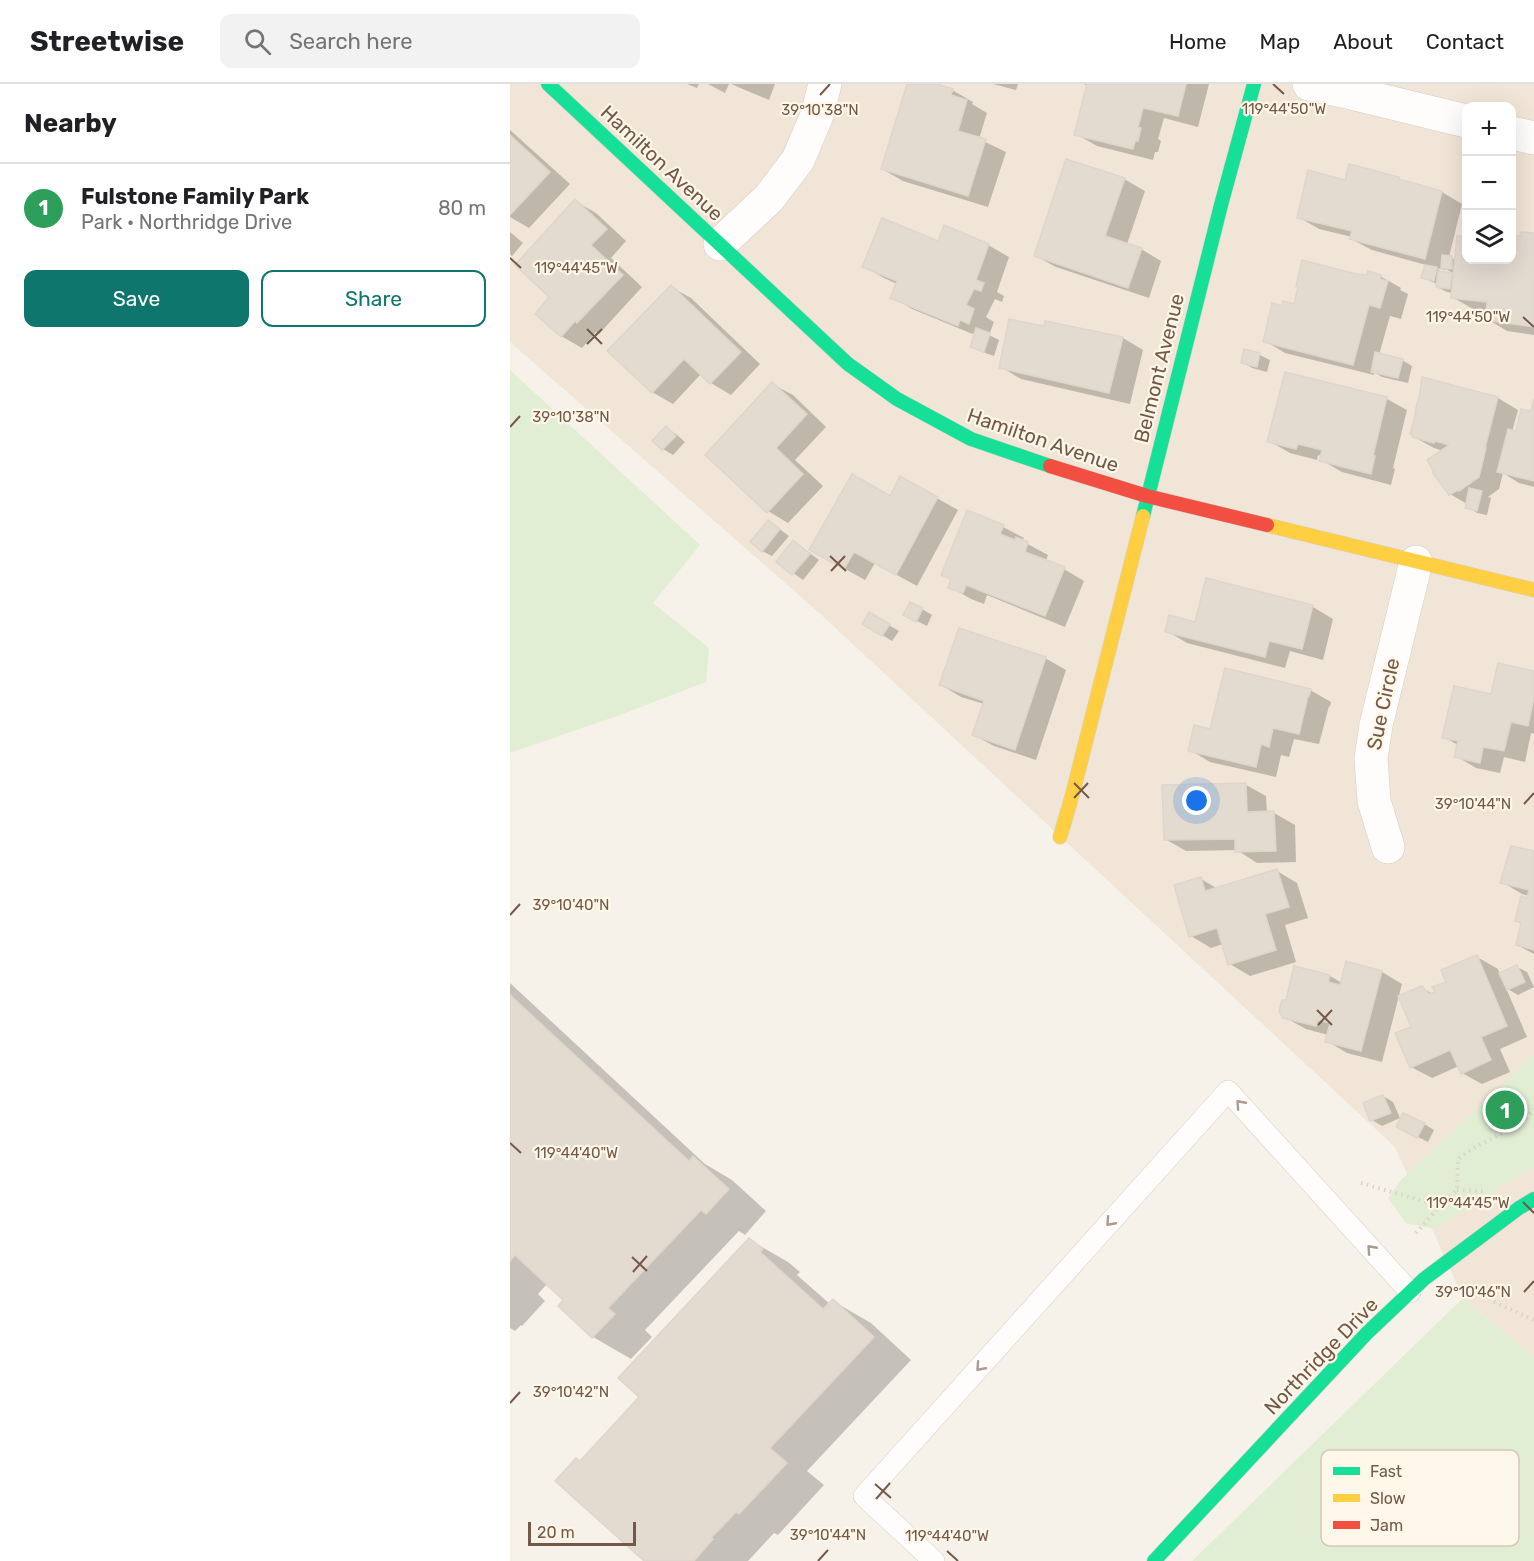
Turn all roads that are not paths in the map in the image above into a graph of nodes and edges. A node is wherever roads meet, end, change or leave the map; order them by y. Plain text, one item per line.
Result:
1 (548, 84) edge
2 (825, 84) edge
3 (1254, 84) edge
4 (1309, 84) edge
5 (1462, 120) edge
6 (1516, 134) edge
7 (1534, 138) edge
8 (720, 244) junction
9 (1147, 496) junction
10 (1416, 562) junction
11 (1534, 590) edge
12 (1060, 837) dead end
13 (1388, 847) dead end
14 (1534, 1199) edge
15 (1410, 1292) junction
16 (934, 1561) edge
17 (1154, 1561) edge

1 - 8 street, Hamilton Avenue
2 - 8 street
3 - 9 street, Belmont Avenue
4 - 5 street
6 - 7 street
8 - 9 street, Hamilton Avenue
9 - 10 street, Hamilton Avenue
9 - 12 street, Belmont Avenue
10 - 11 street, Hamilton Avenue
10 - 13 street, Sue Circle
14 - 15 street, Northridge Drive
15 -> 16 lane
15 - 17 street, Northridge Drive

